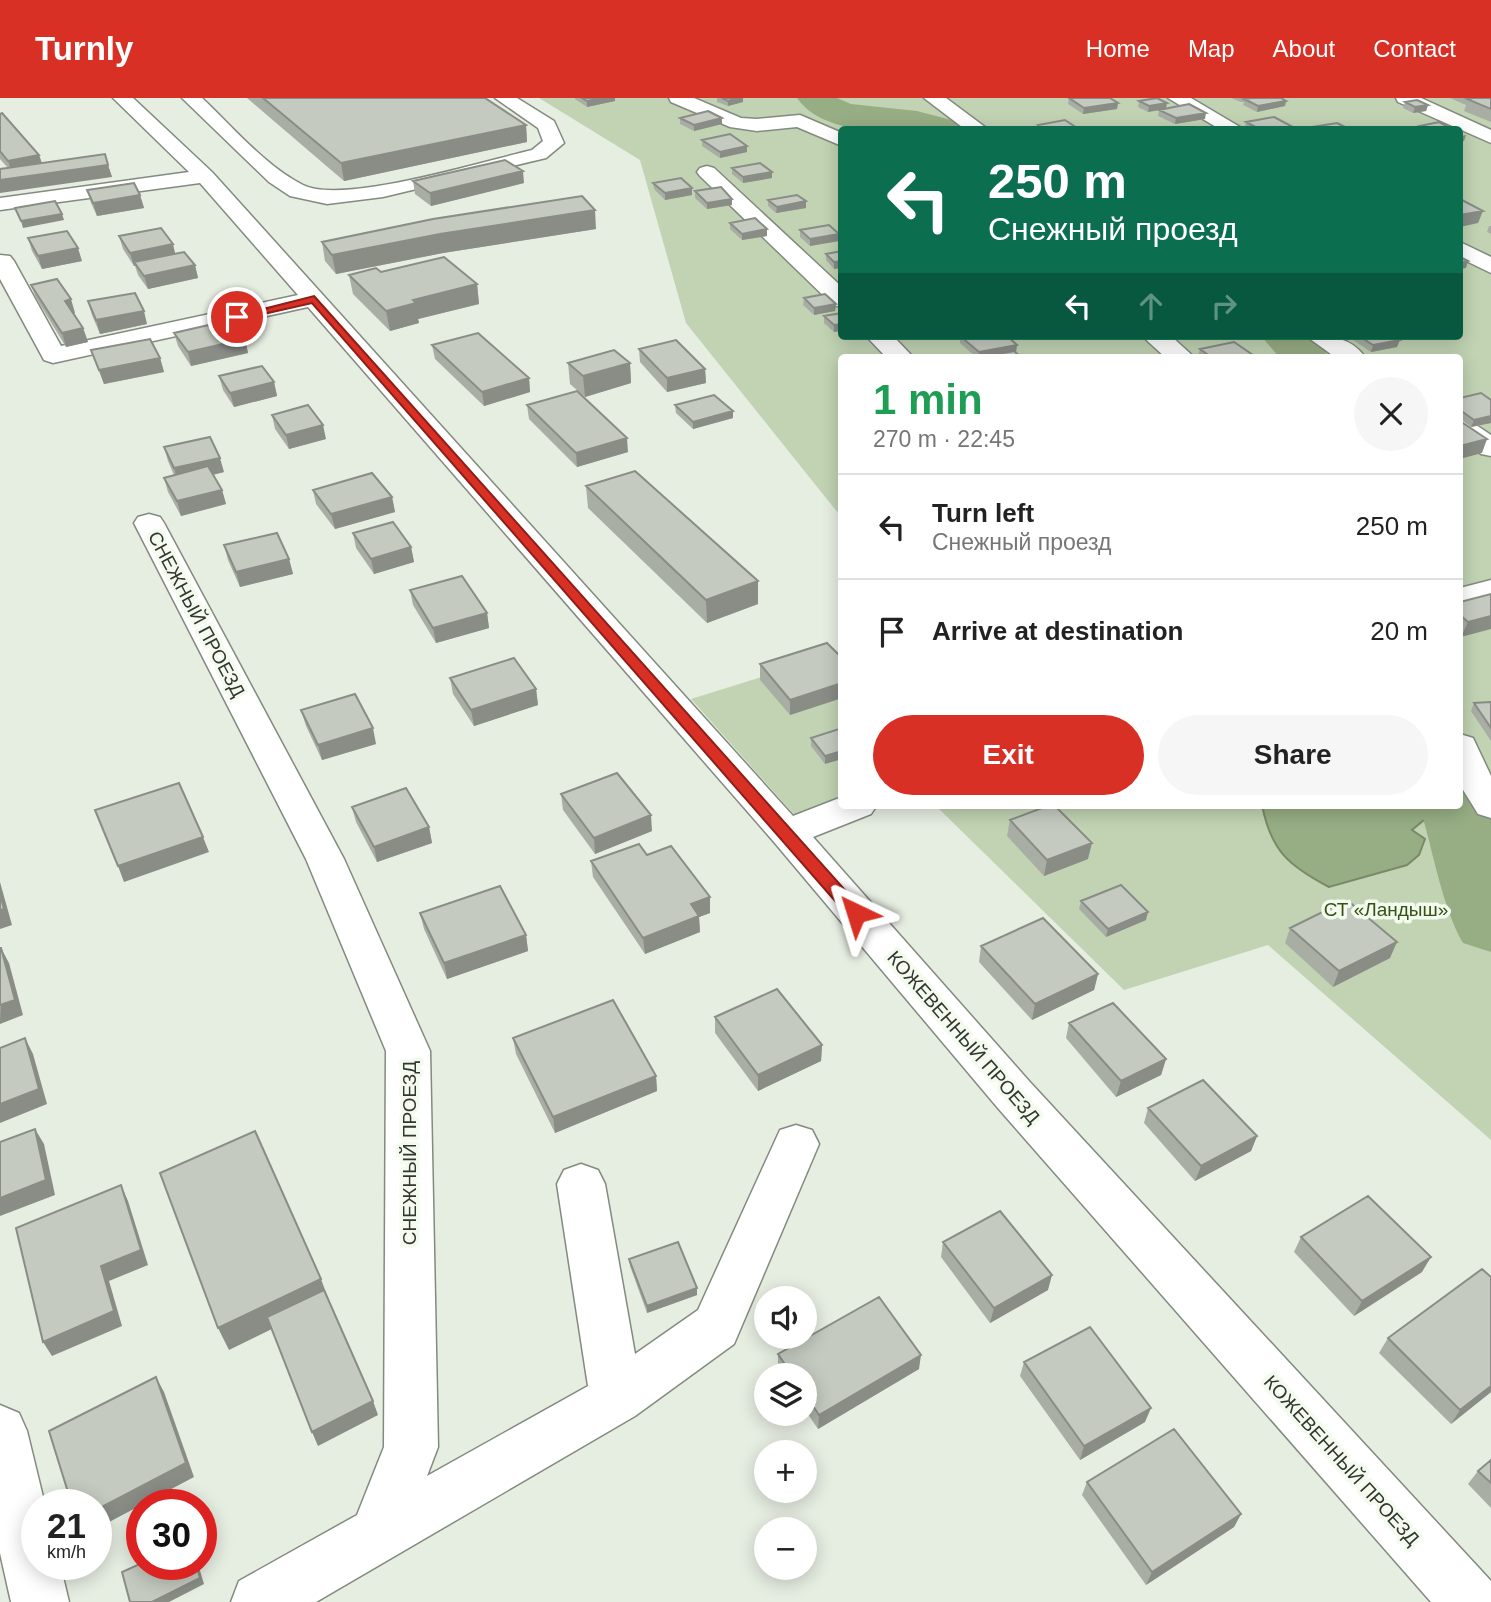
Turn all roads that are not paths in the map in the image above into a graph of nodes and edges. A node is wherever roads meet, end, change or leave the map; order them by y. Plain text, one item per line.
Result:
1 (122, 98) edge
2 (191, 98) edge
3 (504, 98) edge
4 (678, 98) edge
5 (933, 98) edge
6 (1177, 98) edge
7 (1405, 98) edge
8 (974, 126) edge
9 (1229, 126) edge
10 (1491, 137) edge
11 (838, 138) edge
12 (707, 172) dead end
13 (205, 176) junction
14 (0, 204) edge
15 (1463, 251) edge
16 (2, 261) dead end
17 (1491, 266) edge
18 (838, 296) edge
19 (314, 299) junction
20 (883, 340) edge
21 (1160, 340) edge
22 (1325, 340) edge
23 (897, 354) edge
24 (1177, 354) edge
25 (1347, 354) edge
26 (1463, 430) edge
27 (1491, 448) edge
28 (149, 523) dead end
29 (1491, 590) edge
30 (1463, 597) edge
31 (1463, 754) edge
32 (1491, 805) edge
33 (848, 809) edge
34 (787, 833) junction
35 (796, 1144) dead end
36 (581, 1184) dead end
37 (616, 1398) junction
38 (0, 1430) edge
39 (377, 1535) junction
40 (40, 1602) edge
41 (261, 1602) edge
42 (1469, 1602) edge

1 - 13 street, КОЖЕВЕННЫЙ ПРОЕЗД
2 - 3 street
4 - 11 street
5 - 8 street
6 - 9 street
7 - 10 street
12 - 18 street
13 - 14 street
13 - 19 street, КОЖЕВЕННЫЙ ПРОЕЗД
15 - 17 street
16 - 19 street
19 - 34 street, КОЖЕВЕННЫЙ ПРОЕЗД
20 - 23 street
21 - 24 street
22 - 25 street
26 - 27 street
28 - 39 street, СНЕЖНЫЙ ПРОЕЗД
29 - 30 street
31 - 32 street
33 - 34 street
34 - 42 street, КОЖЕВЕННЫЙ ПРОЕЗД
35 - 37 street
36 - 37 street
37 - 39 street
38 - 40 street
39 - 41 street

